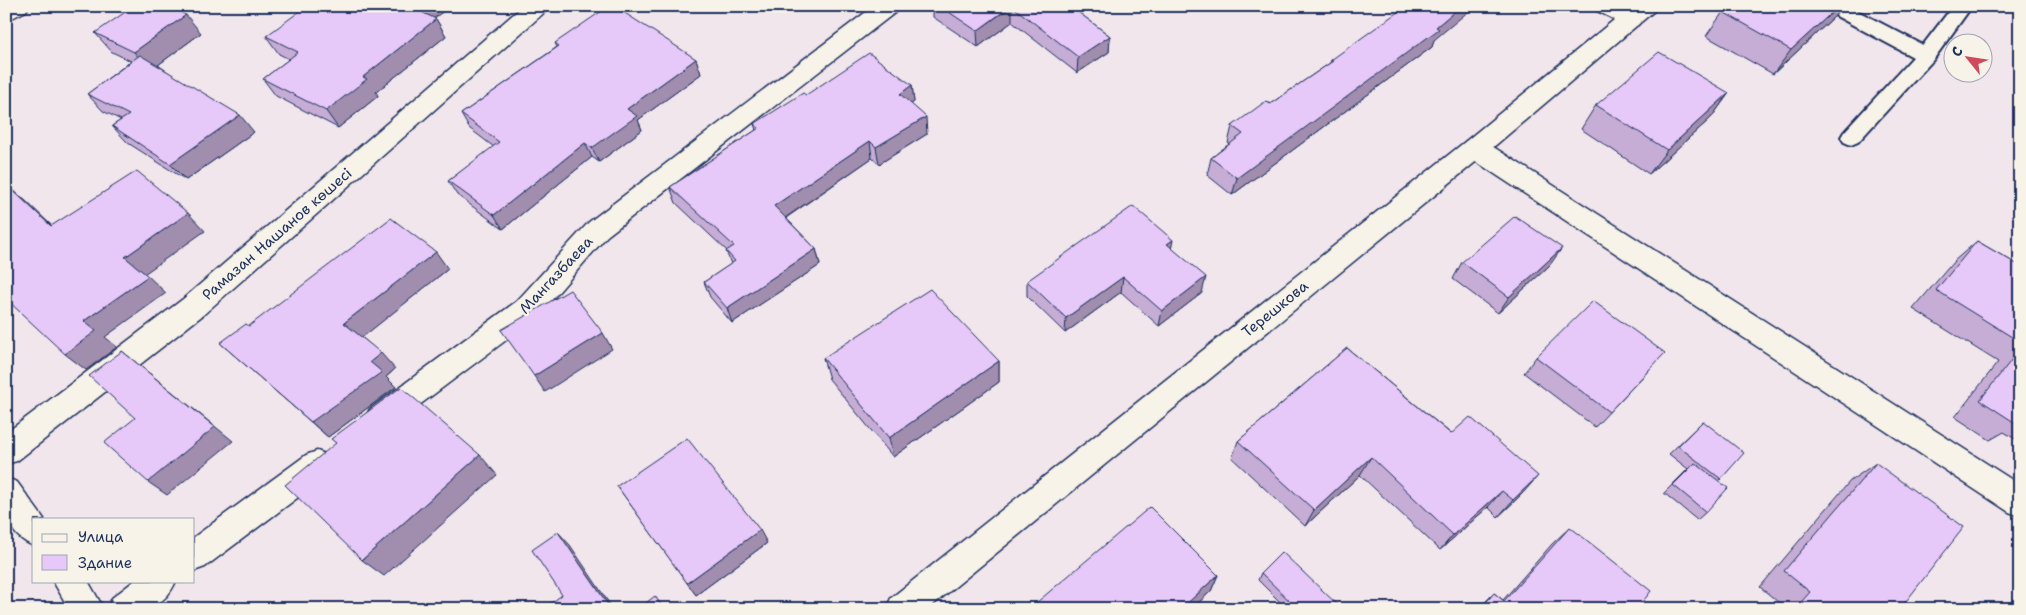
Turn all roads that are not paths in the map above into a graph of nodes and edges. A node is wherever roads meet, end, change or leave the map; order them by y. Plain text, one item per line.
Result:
1 (18, 6) edge
2 (538, 6) edge
3 (889, 6) edge
4 (1605, 6) edge
5 (1832, 6) edge
6 (1963, 6) edge
7 (1638, 12) edge
8 (6, 13) edge
9 (1926, 55) junction
10 (1850, 137) dead end
11 (1475, 148) junction
12 (360, 433) edge
13 (336, 450) edge
14 (6, 451) edge
15 (6, 492) edge
16 (2020, 502) edge
17 (32, 528) edge
18 (195, 555) edge
19 (70, 582) edge
20 (159, 582) edge
21 (88, 609) edge
22 (123, 609) edge
23 (902, 609) edge

1 - 8 street
2 - 14 street, Рамазан Нашанов көшесі
3 - 12 street, Мангазбаева
4 - 7 street
5 - 9 lane
6 - 9 lane
7 - 11 street, Терешкова
9 - 10 lane
11 - 16 street
11 - 23 street, Терешкова
13 - 18 street
15 - 17 street
19 - 21 street
20 - 22 street

